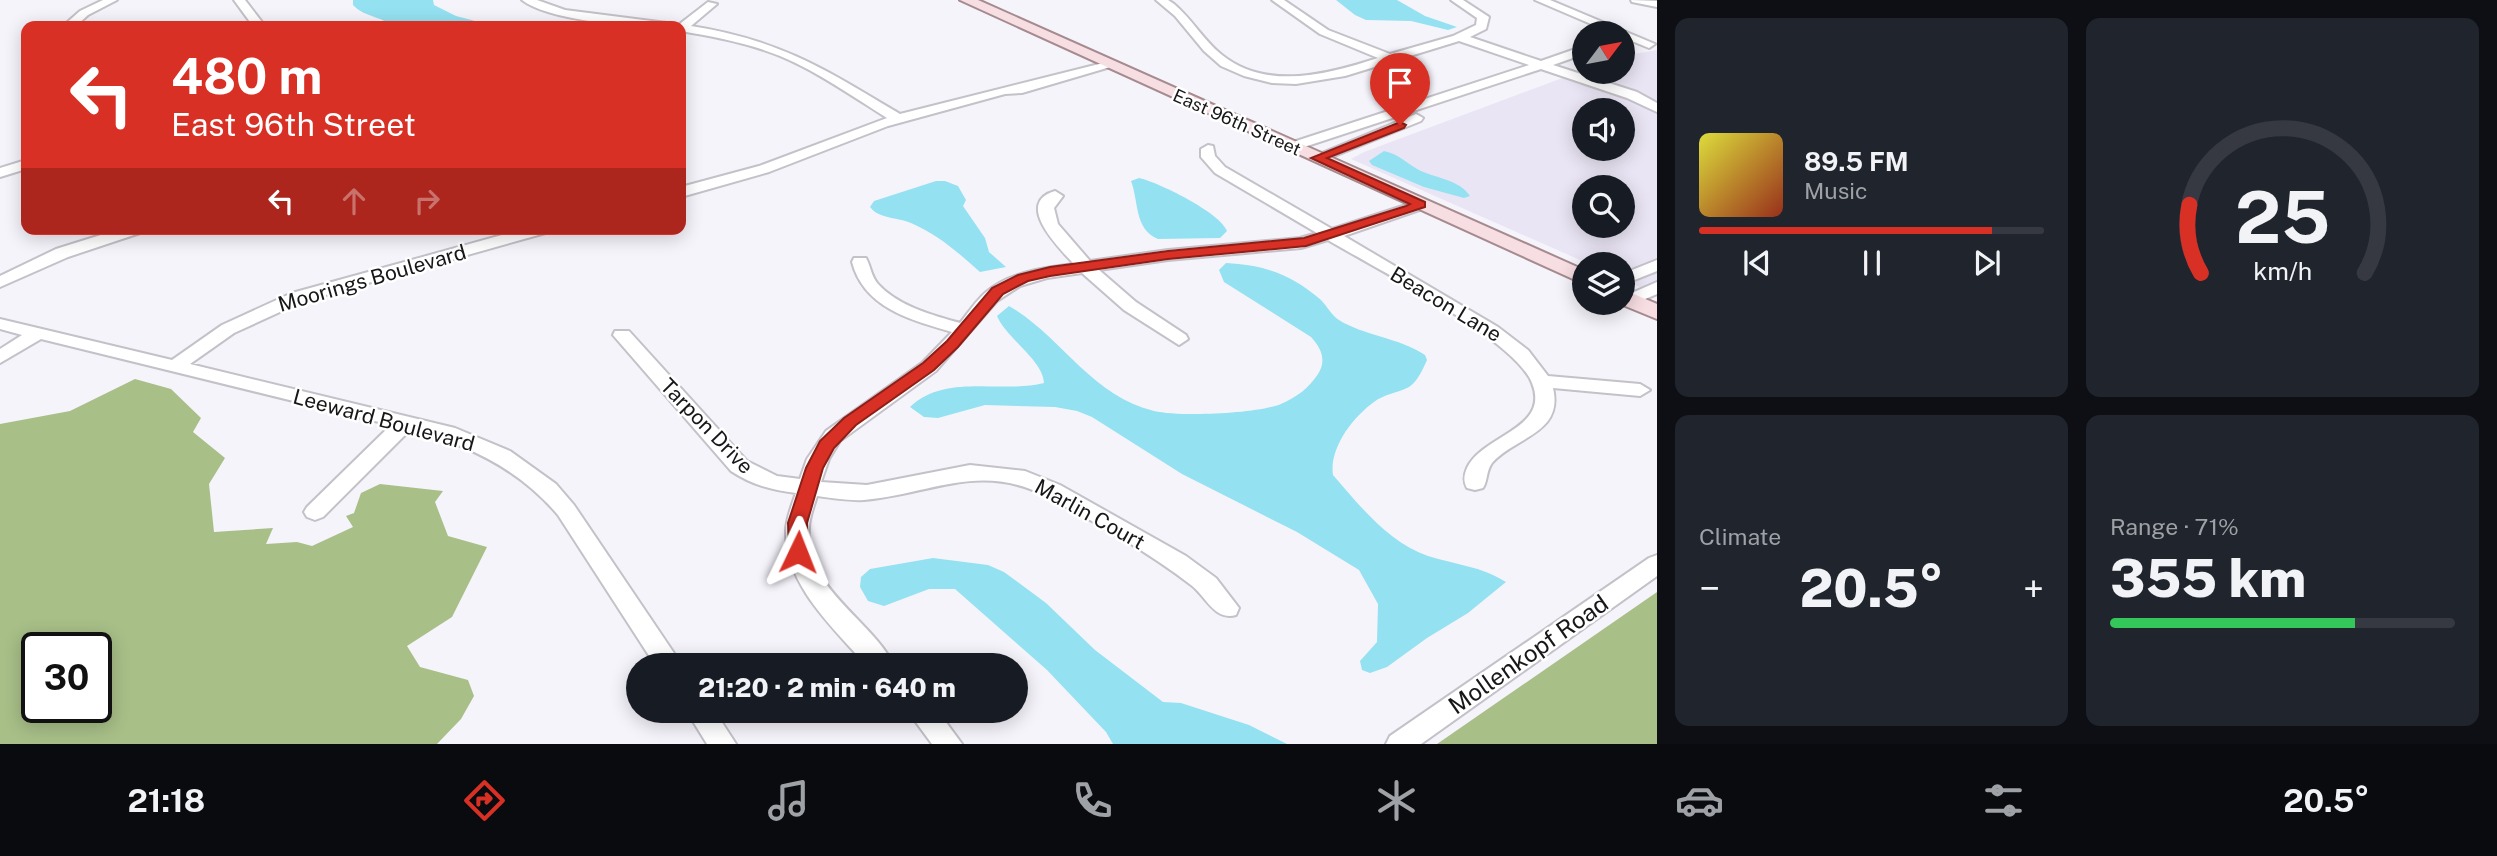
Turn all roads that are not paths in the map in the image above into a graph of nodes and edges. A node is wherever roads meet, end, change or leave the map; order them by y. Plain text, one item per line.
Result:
1 (112, 0) edge
2 (239, 0) edge
3 (527, 0) edge
4 (967, 0) edge
5 (1161, 0) edge
6 (1277, 0) edge
7 (1456, 0) edge
8 (1538, 0) edge
9 (1636, 0) edge
10 (712, 4) dead end
11 (1657, 4) edge
12 (75, 21) edge
13 (255, 21) edge
14 (594, 21) edge
15 (1582, 21) edge
16 (686, 24) edge
17 (686, 29) edge
18 (1458, 37) junction
19 (1637, 42) edge
20 (1572, 54) edge
21 (1389, 58) junction
22 (1106, 63) junction
23 (1572, 63) edge
24 (1542, 64) junction
25 (1556, 69) junction
26 (1657, 108) edge
27 (899, 119) junction
28 (1292, 147) junction
29 (1208, 149) dead end
30 (1317, 158) junction
31 (21, 166) edge
32 (0, 173) edge
33 (686, 191) edge
34 (1055, 196) dead end
35 (1420, 205) junction
36 (118, 235) edge
37 (516, 235) edge
38 (1332, 235) junction
39 (860, 262) dead end
40 (1657, 265) edge
41 (1084, 267) junction
42 (1572, 273) edge
43 (0, 282) edge
44 (1635, 284) edge
45 (1657, 287) edge
46 (1635, 290) edge
47 (1635, 298) edge
48 (1657, 312) edge
49 (0, 324) edge
50 (964, 330) junction
51 (38, 334) junction
52 (622, 335) dead end
53 (1179, 339) dead end
54 (0, 357) edge
55 (174, 367) junction
56 (1541, 381) junction
57 (1640, 390) dead end
58 (406, 422) junction
59 (1475, 483) dead end
60 (808, 488) junction
61 (314, 512) dead end
62 (1657, 564) edge
63 (1227, 608) dead end
64 (661, 653) edge
65 (871, 653) edge
66 (708, 723) edge
67 (931, 723) edge
68 (722, 744) edge
69 (948, 744) edge
70 (1400, 744) edge

1 - 12 street
2 - 13 street
3 - 14 street
4 - 22 main road, East 96th Street
5 - 21 street
6 - 21 street
7 - 18 street
8 - 15 street
8 - 19 street
9 - 11 street
10 - 16 street
17 - 27 street
18 - 21 street
18 - 24 street
20 - 24 street
22 - 27 street
22 - 28 main road, East 96th Street
23 - 25 street
24 - 25 street
24 - 28 street
25 - 26 street
25 - 30 street
27 - 33 street
28 - 30 main road, East 96th Street
29 - 38 street
30 - 35 main road, East 96th Street
31 - 32 street
34 - 41 street
35 - 38 street
35 - 42 main road, East 96th Street
36 - 43 street
37 - 55 street, Moorings Boulevard
38 - 41 street
38 - 56 street, Beacon Lane
39 - 50 street
40 - 44 street
41 - 50 street
41 - 53 street
45 - 46 street
47 - 48 main road
49 - 51 street, Leeward Boulevard
50 - 60 street
51 - 54 street
51 - 55 street, Leeward Boulevard
52 - 60 street, Tarpon Drive
55 - 58 street, Leeward Boulevard
56 - 57 street
56 - 59 street
58 - 61 street
58 - 64 street, Leeward Boulevard
60 - 63 street, Marlin Court
60 - 65 street
62 - 70 street, Mollenkopf Road
66 - 68 street
67 - 69 street

